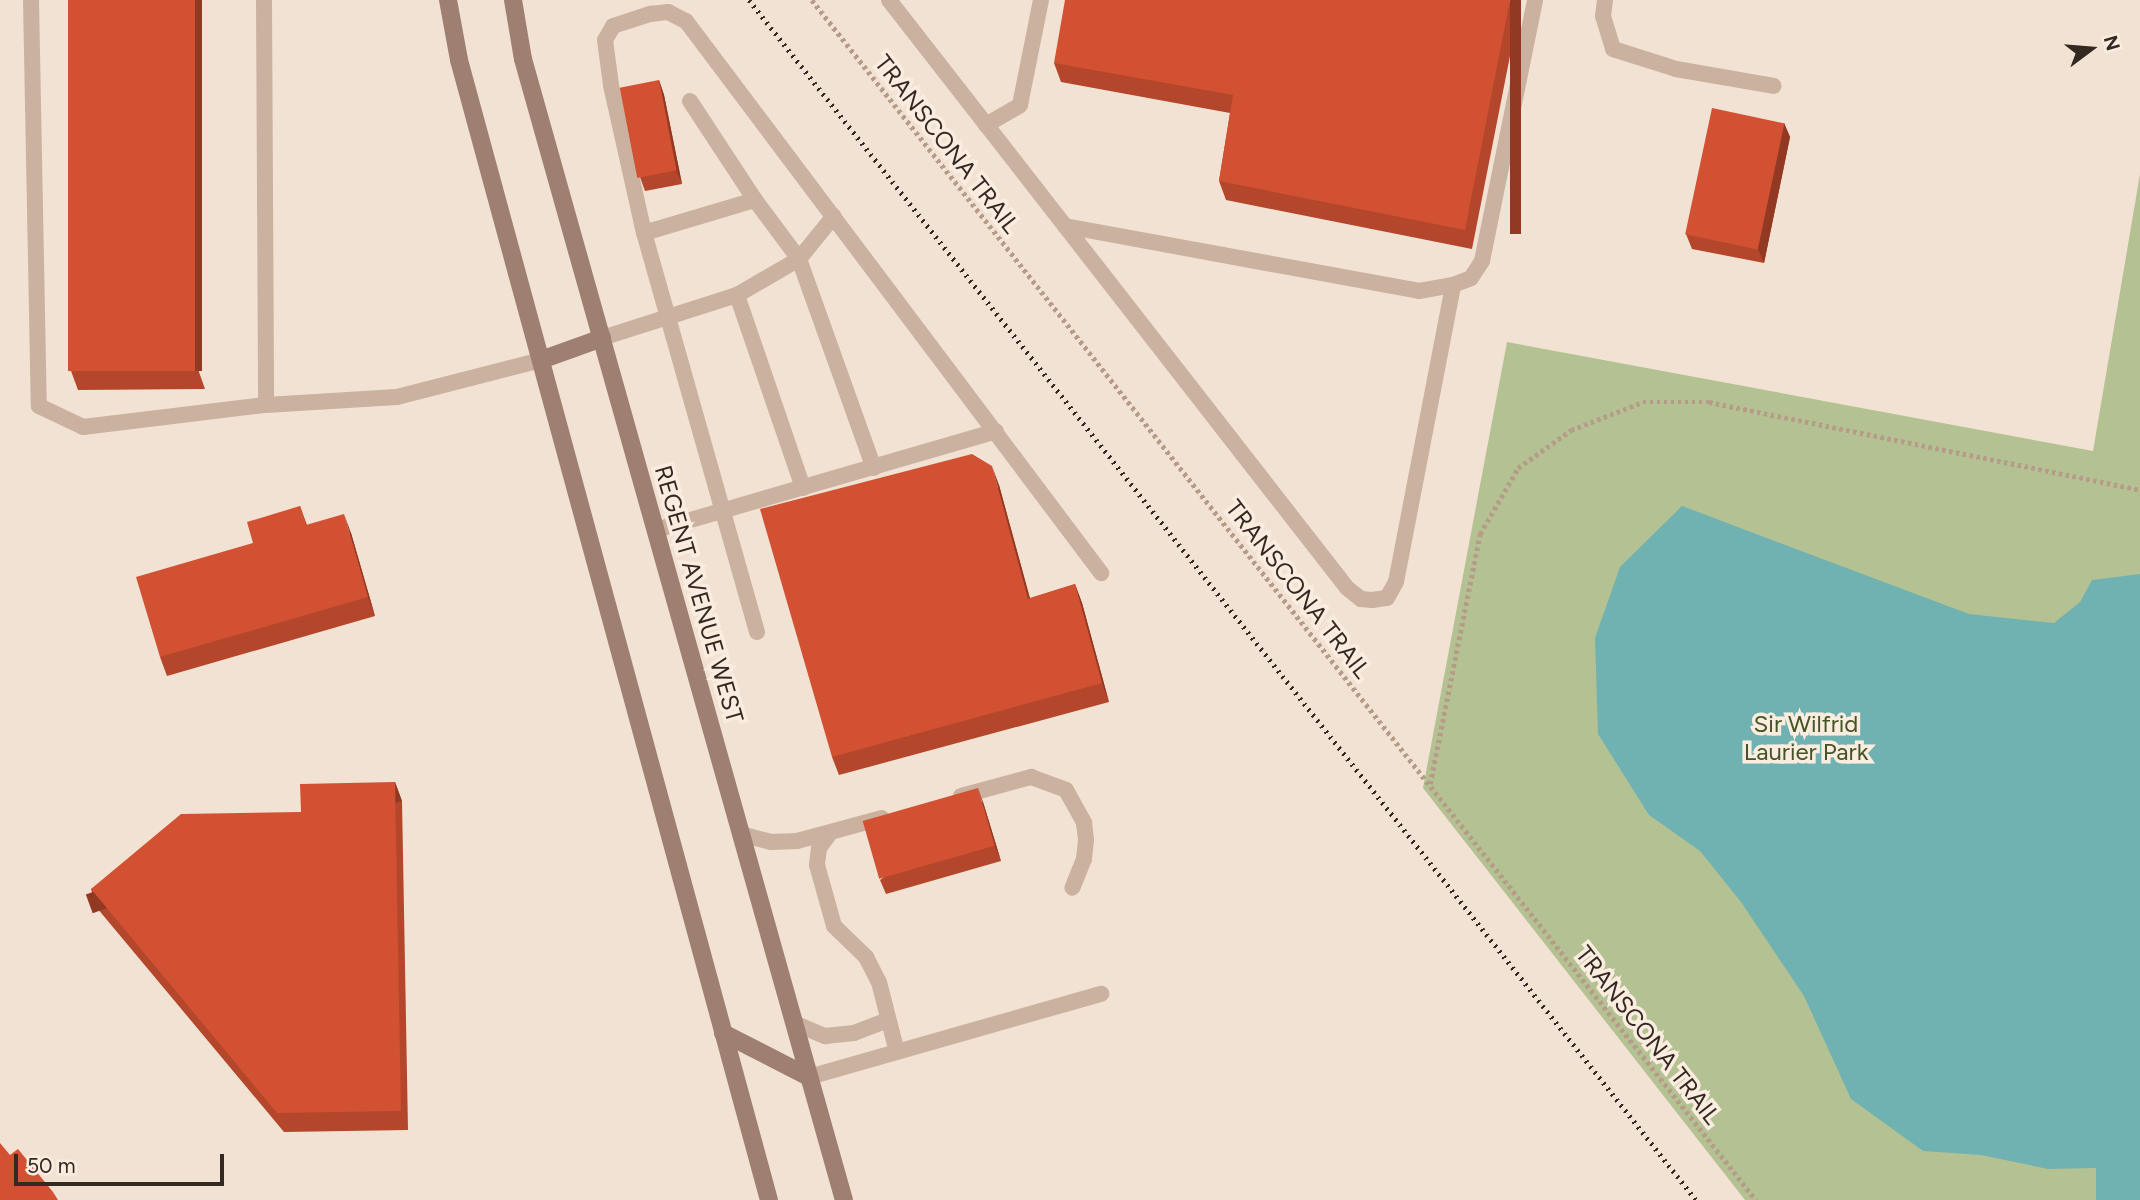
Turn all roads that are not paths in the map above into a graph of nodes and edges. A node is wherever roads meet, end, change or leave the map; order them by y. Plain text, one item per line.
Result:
1 (31, 0) edge
2 (264, 0) edge
3 (448, 0) edge
4 (513, 0) edge
5 (889, 0) edge
6 (1041, 0) edge
7 (1535, 0) edge
8 (1605, 0) edge
9 (1774, 86) dead end
10 (690, 101) dead end
11 (986, 125) junction
12 (755, 200) junction
13 (834, 216) junction
14 (1065, 226) junction
15 (644, 233) junction
16 (799, 259) junction
17 (1453, 285) junction
18 (737, 295) junction
19 (670, 317) junction
20 (602, 338) junction
21 (541, 360) junction
22 (266, 405) junction
23 (996, 431) junction
24 (874, 468) junction
25 (803, 488) junction
26 (722, 512) junction
27 (656, 530) junction
28 (1101, 573) dead end
29 (757, 632) dead end
30 (943, 802) edge
31 (893, 815) edge
32 (830, 833) junction
33 (741, 834) junction
34 (1072, 888) dead end
35 (1101, 995) dead end
36 (888, 1020) junction
37 (794, 1023) junction
38 (723, 1033) junction
39 (897, 1052) junction
40 (809, 1077) junction
41 (769, 1200) edge
42 (844, 1200) edge

1 - 22 lane
2 - 22 lane
3 - 21 main road
4 - 20 main road, REGENT AVENUE WEST
5 - 11 lane
6 - 11 lane
7 - 17 lane
8 - 9 lane
10 - 12 lane
11 - 14 lane
12 - 15 lane
12 - 16 lane
13 - 15 lane
13 - 16 lane
13 - 23 lane
14 - 17 lane
14 - 17 lane
15 - 19 lane
16 - 18 lane
16 - 24 lane
18 - 19 lane
18 - 25 lane
19 - 20 lane
19 - 26 lane
20 - 21 main road
20 - 27 main road, REGENT AVENUE WEST
21 - 22 lane
21 - 38 main road
23 - 24 lane
23 - 28 lane
24 - 25 lane
25 - 26 lane
26 - 27 lane
26 - 29 lane
27 - 33 main road, REGENT AVENUE WEST
30 - 34 lane
31 - 32 lane
32 - 33 lane
32 - 36 lane
33 - 37 main road, REGENT AVENUE WEST
35 - 39 lane
36 - 37 lane
36 - 39 lane
37 - 40 main road, REGENT AVENUE WEST
38 - 40 main road
38 - 41 main road
39 - 40 lane
40 - 42 main road, REGENT AVENUE WEST

